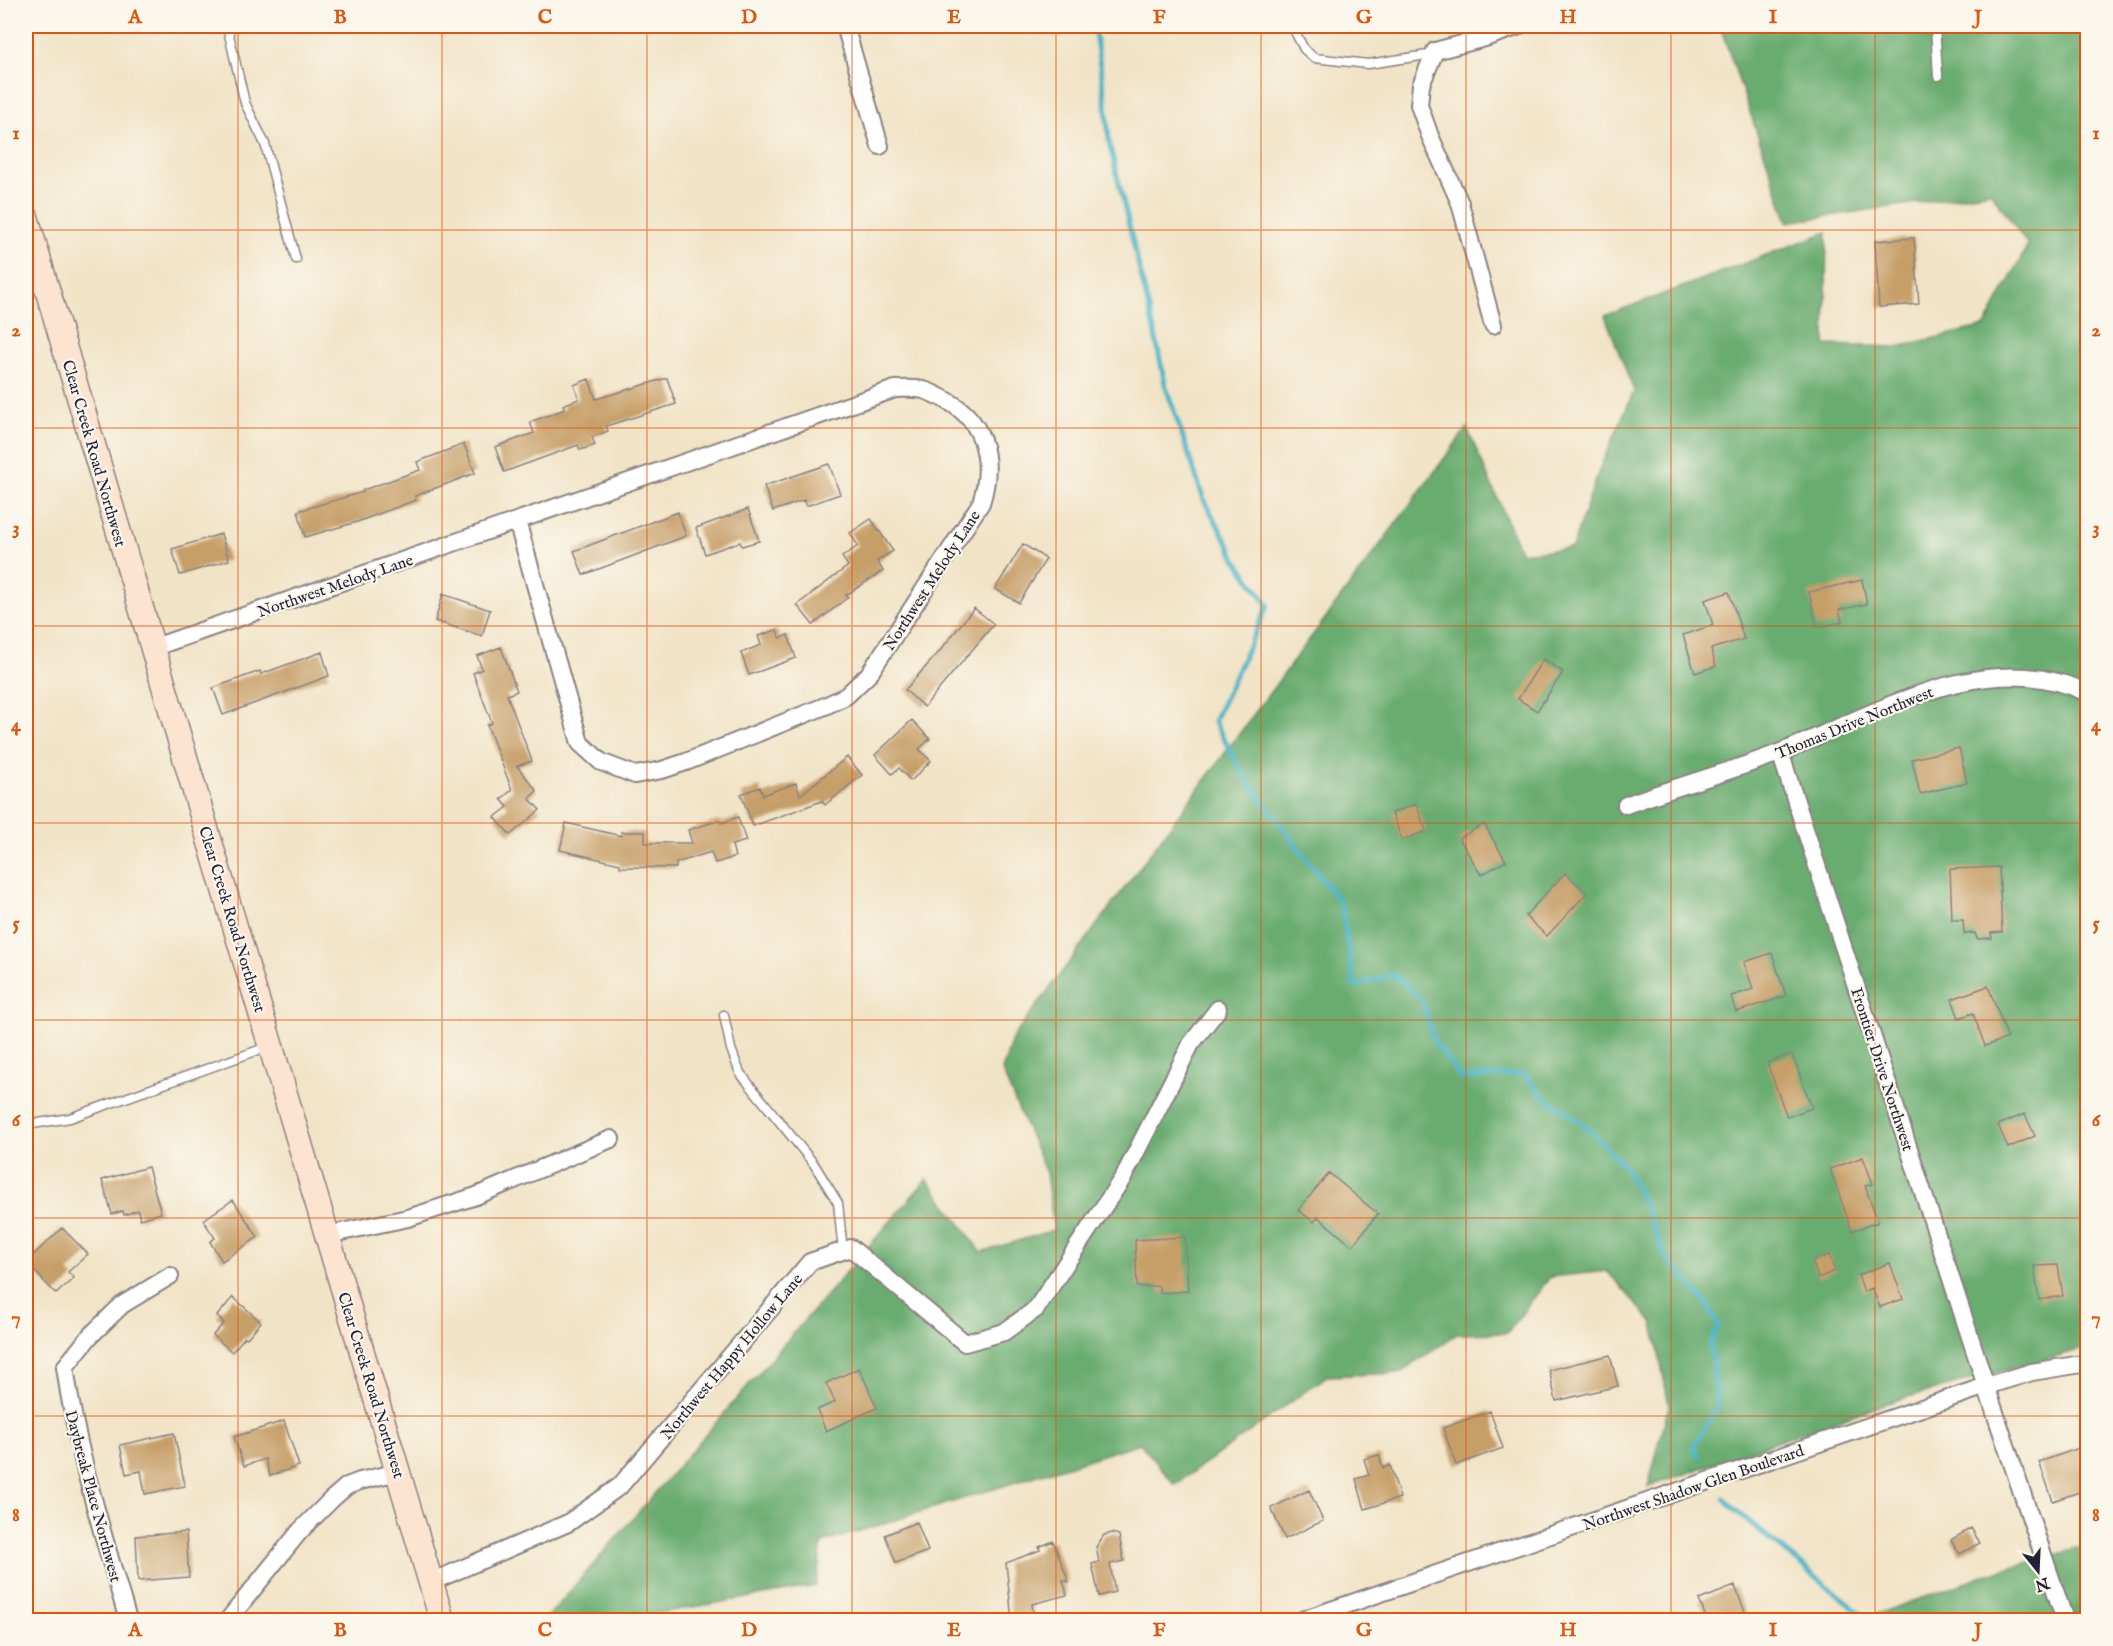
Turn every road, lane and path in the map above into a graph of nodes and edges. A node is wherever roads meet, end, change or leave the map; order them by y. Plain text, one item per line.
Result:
1 (227, 26) edge
2 (845, 26) edge
3 (1292, 26) edge
4 (1519, 26) edge
5 (1935, 26) edge
6 (1434, 54) junction
7 (1938, 76) dead end
8 (880, 146) dead end
9 (26, 217) edge
10 (296, 259) dead end
11 (36, 286) edge
12 (1493, 325) dead end
13 (517, 521) junction
14 (152, 648) junction
15 (2088, 693) edge
16 (1780, 752) junction
17 (1626, 805) dead end
18 (1218, 1009) dead end
19 (724, 1015) dead end
20 (271, 1046) junction
21 (26, 1125) edge
22 (611, 1139) dead end
23 (327, 1235) junction
24 (843, 1251) junction
25 (170, 1276) dead end
26 (2088, 1363) edge
27 (1986, 1386) junction
28 (398, 1472) junction
29 (430, 1582) junction
30 (128, 1620) edge
31 (228, 1620) edge
32 (442, 1620) edge
33 (1302, 1620) edge
34 (2065, 1620) edge

1 - 10 lane
2 - 8 street
3 - 6 lane
4 - 6 street
5 - 7 lane
6 - 12 street
9 - 11 main road, Clear Creek Road Northwest
11 - 14 main road, Clear Creek Road Northwest
13 - 13 street, Northwest Melody Lane
13 - 14 street, Northwest Melody Lane
14 - 20 main road, Clear Creek Road Northwest
15 - 16 street, Thomas Drive Northwest
16 - 17 street, Thomas Drive Northwest
16 - 27 street, Frontier Drive Northwest
18 - 24 street
19 - 24 lane
20 - 21 lane
20 - 23 main road, Clear Creek Road Northwest
22 - 23 street
23 - 28 main road, Clear Creek Road Northwest
24 - 29 street, Northwest Happy Hollow Lane
25 - 30 street, Daybreak Place Northwest
26 - 27 street, Northwest Shadow Glen Boulevard
27 - 33 street, Northwest Shadow Glen Boulevard
27 - 34 street, Frontier Drive Northwest
28 - 29 main road, Clear Creek Road Northwest
28 - 31 street
29 - 32 main road, Clear Creek Road Northwest

